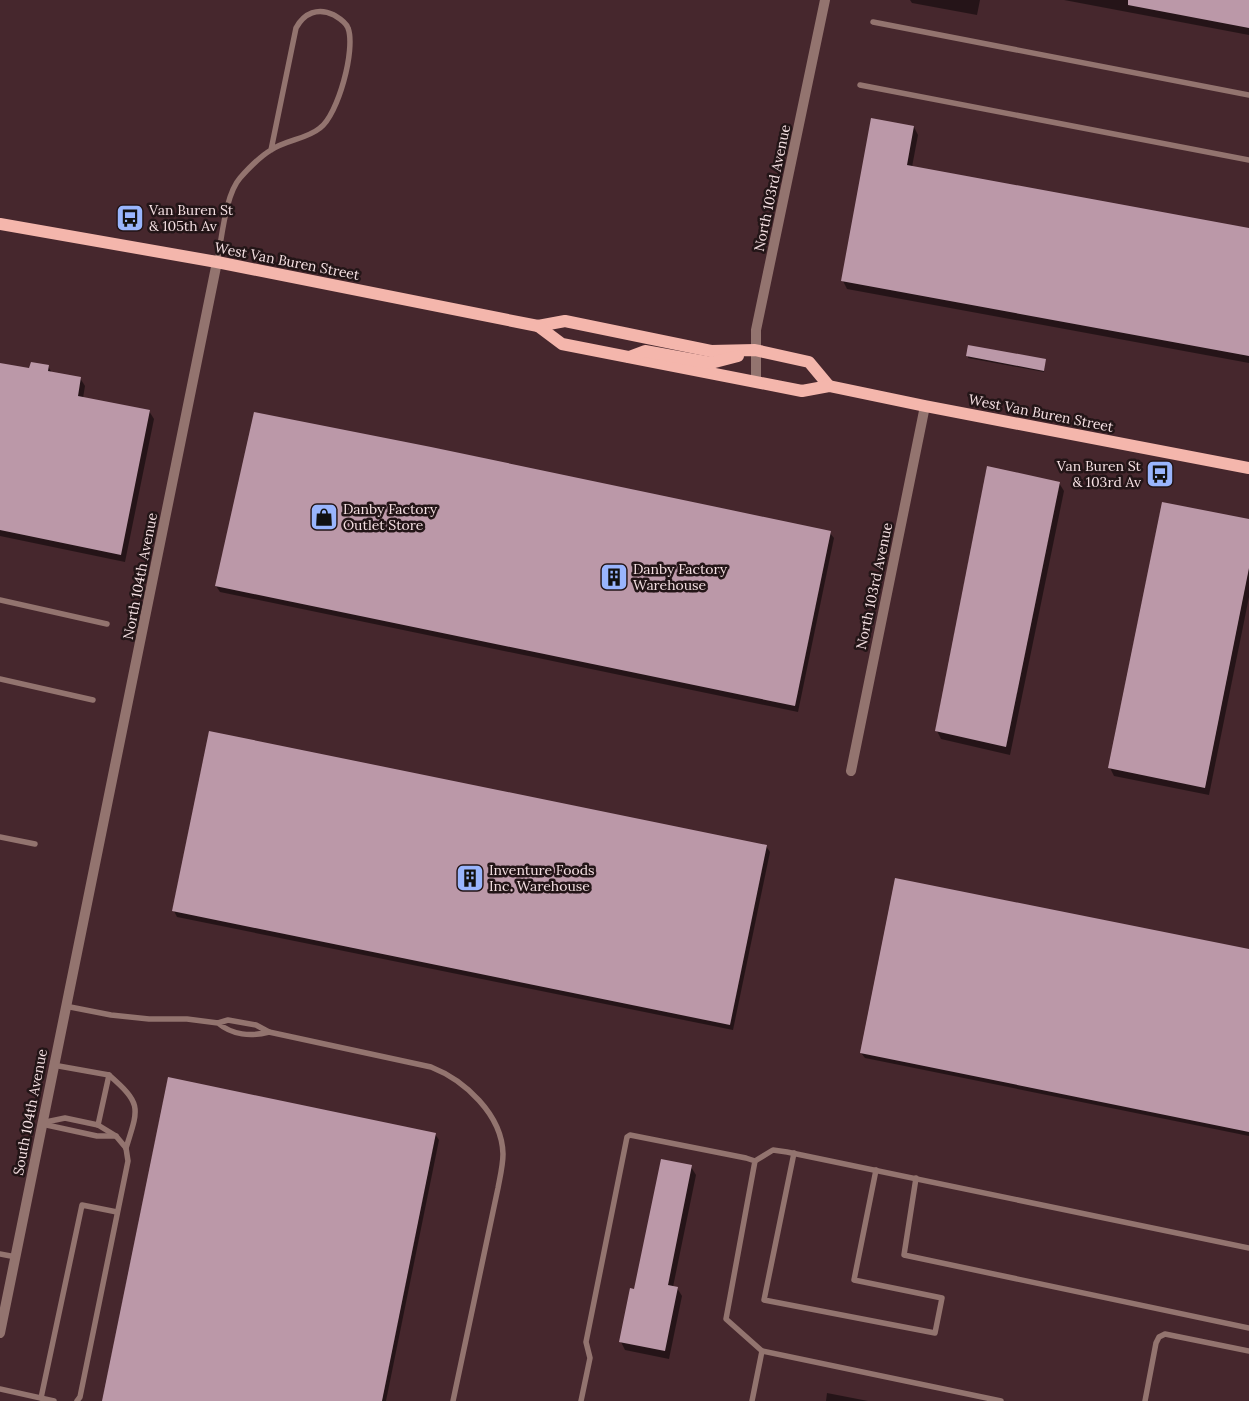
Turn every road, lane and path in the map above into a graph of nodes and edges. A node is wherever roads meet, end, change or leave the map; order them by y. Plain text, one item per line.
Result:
1 (825, 0) edge
2 (873, 22) dead end
3 (860, 85) dead end
4 (1249, 95) edge
5 (271, 150) junction
6 (1249, 160) edge
7 (0, 224) edge
8 (217, 262) junction
9 (538, 326) junction
10 (755, 350) junction
11 (628, 357) junction
12 (756, 382) junction
13 (829, 386) junction
14 (925, 406) junction
15 (1249, 468) edge
16 (0, 600) edge
17 (107, 624) dead end
18 (0, 679) edge
19 (93, 700) dead end
20 (851, 771) dead end
21 (0, 836) edge
22 (35, 844) dead end
23 (88, 895) joint
24 (66, 1006) junction
25 (218, 1023) junction
26 (269, 1032) junction
27 (53, 1065) junction
28 (108, 1075) junction
29 (41, 1124) junction
30 (98, 1125) junction
31 (116, 1136) junction
32 (126, 1148) junction
33 (794, 1153) junction
34 (755, 1162) junction
35 (876, 1170) junction
36 (916, 1178) junction
37 (118, 1212) junction
38 (1249, 1248) edge
39 (0, 1254) edge
40 (16, 1257) junction
41 (1249, 1328) edge
42 (0, 1333) edge
43 (762, 1351) junction
44 (1249, 1351) edge
45 (0, 1389) edge
46 (41, 1398) junction
47 (54, 1401) edge
48 (77, 1401) edge
49 (453, 1401) edge
50 (581, 1401) edge
51 (752, 1401) edge
52 (1001, 1401) edge
53 (1145, 1401) edge

1 - 10 street, North 103rd Avenue
2 - 4 lane
3 - 6 lane
5 - 5 lane
5 - 8 lane
7 - 8 main road, West Van Buren Street
8 - 9 main road, West Van Buren Street
8 - 23 street, North 104th Avenue
9 - 10 main road, West Van Buren Street
9 - 11 main road, West Van Buren Street
10 - 11 main road
10 - 12 street, North 103rd Avenue
10 - 13 main road, West Van Buren Street
11 - 12 main road, West Van Buren Street
12 - 13 main road, West Van Buren Street
13 - 14 main road, West Van Buren Street
14 - 15 main road, West Van Buren Street
14 - 20 street, North 103rd Avenue
16 - 17 lane
18 - 19 lane
21 - 22 lane
23 - 24 street, South 104th Avenue
24 - 25 lane
24 - 27 street, South 104th Avenue
25 - 26 lane
25 - 26 lane
26 - 49 lane
27 - 28 lane
27 - 29 street, South 104th Avenue
28 - 30 lane
28 - 32 lane
29 - 30 lane
29 - 31 lane
29 - 40 street, South 104th Avenue
30 - 31 lane
31 - 32 lane
32 - 37 lane
33 - 34 lane
33 - 35 lane
33 - 35 lane
34 - 43 lane
34 - 50 lane
35 - 36 lane
36 - 38 lane
36 - 41 lane
37 - 46 lane
37 - 48 lane
39 - 40 lane
40 - 42 street, South 104th Avenue
43 - 51 lane
43 - 52 lane
44 - 53 lane
45 - 46 lane
46 - 47 lane

